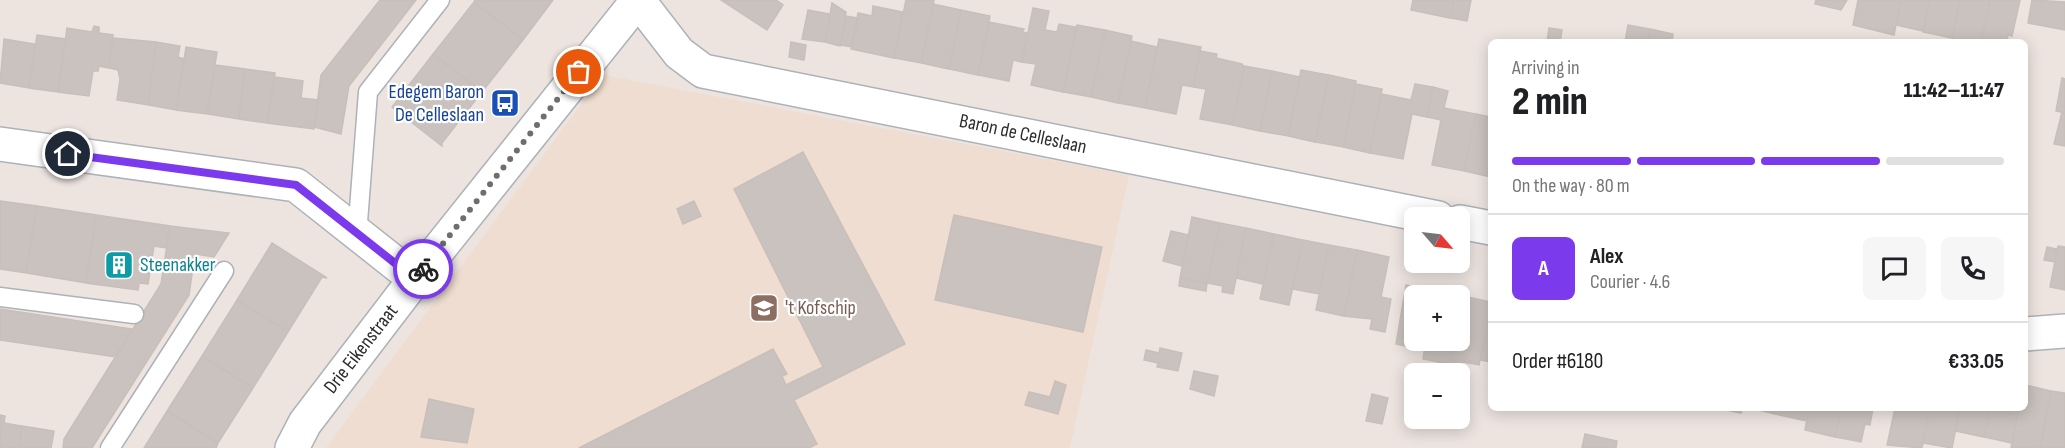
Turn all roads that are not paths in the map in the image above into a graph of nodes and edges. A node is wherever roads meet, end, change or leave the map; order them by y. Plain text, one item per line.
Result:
1 (440, 0) edge
2 (638, 0) edge
3 (0, 144) edge
4 (1404, 211) edge
5 (1470, 224) edge
6 (1488, 227) edge
7 (357, 234) junction
8 (224, 271) dead end
9 (415, 279) junction
10 (0, 297) edge
11 (134, 314) dead end
12 (2065, 332) edge
13 (2028, 334) edge
14 (110, 448) edge
15 (292, 448) edge

1 - 7 lane
2 - 4 street, Baron de Celleslaan
2 - 9 street, Drie Eikenstraat
3 - 7 street
5 - 6 street
7 - 9 street
8 - 14 lane
9 - 15 street, Drie Eikenstraat
10 - 11 lane
12 - 13 street

